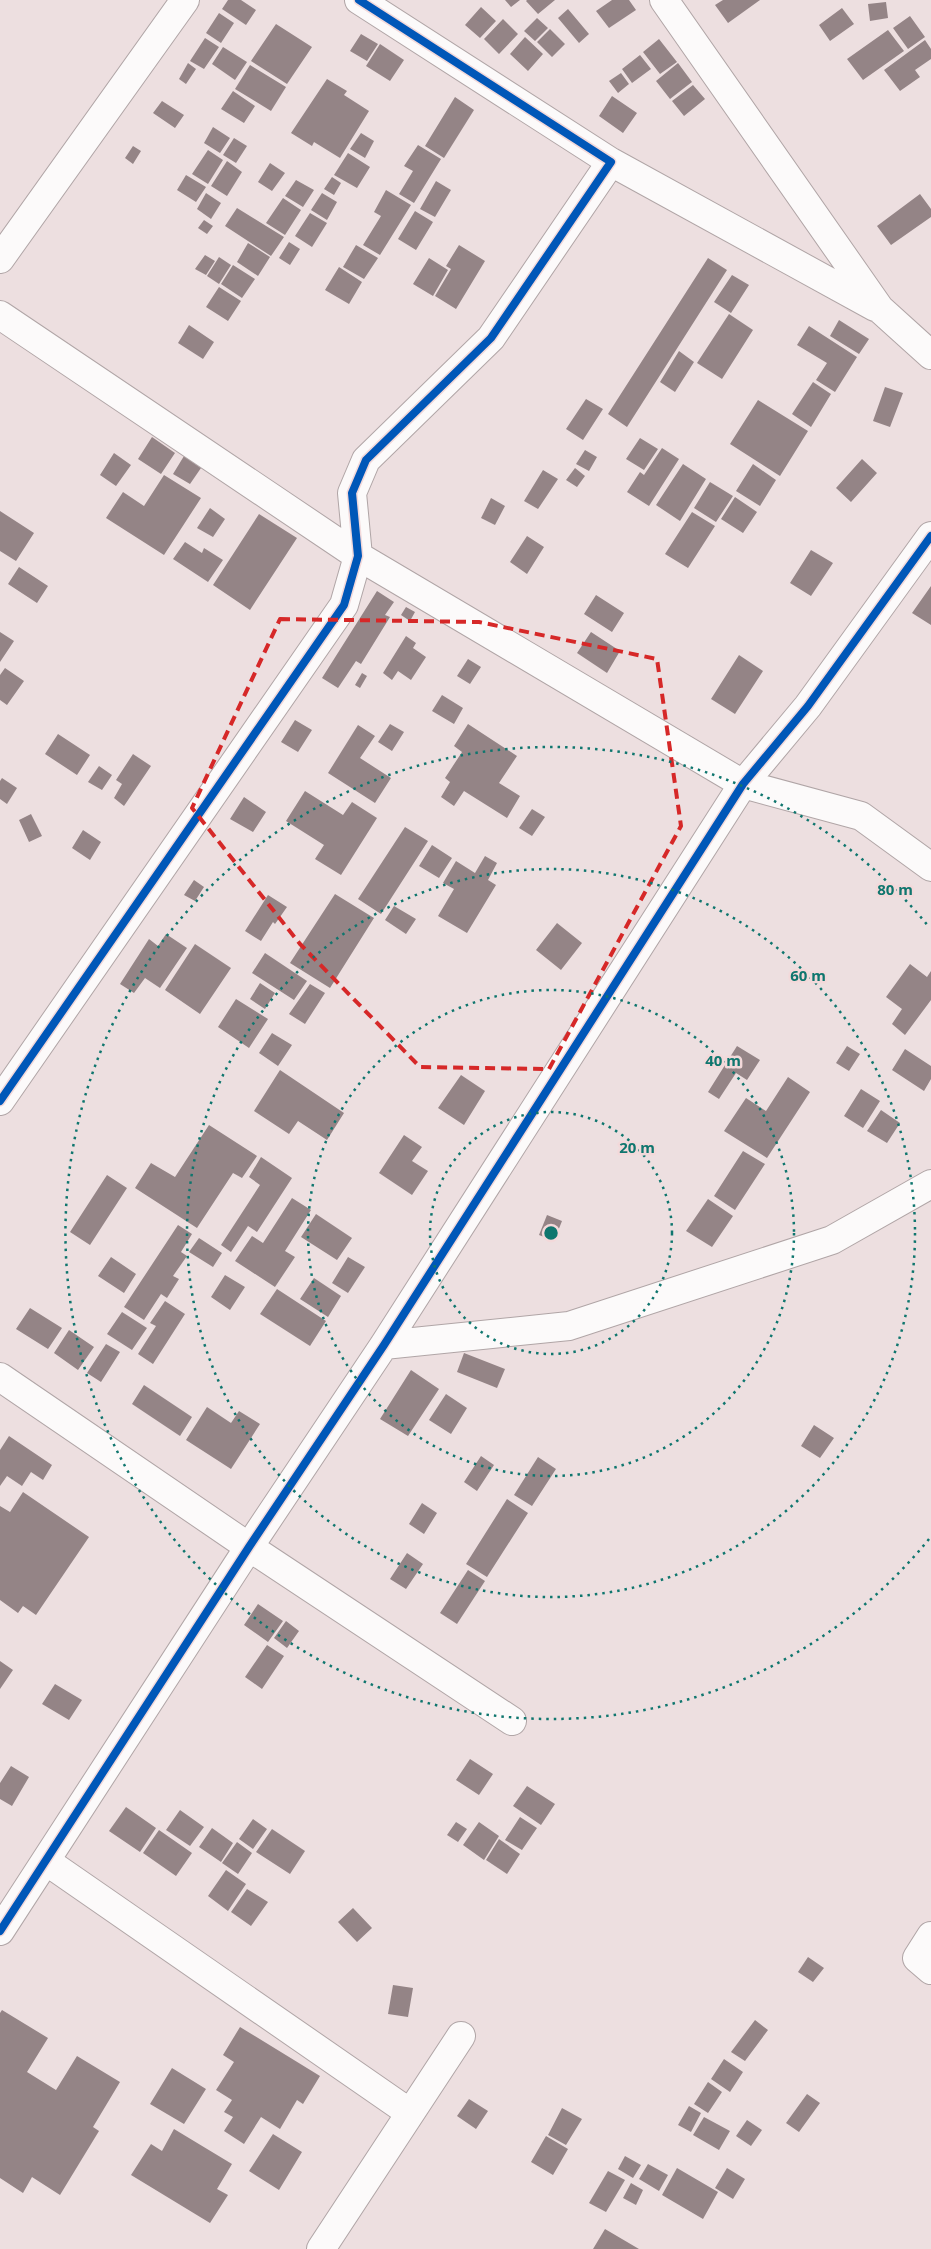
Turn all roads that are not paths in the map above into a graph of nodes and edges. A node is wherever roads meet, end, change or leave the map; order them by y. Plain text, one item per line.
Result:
1 (185, 0) edge
2 (359, 0) edge
3 (664, 0) edge
4 (611, 162) junction
5 (0, 259) edge
6 (880, 309) junction
7 (0, 315) edge
8 (931, 355) edge
9 (931, 536) edge
10 (358, 556) junction
11 (743, 784) junction
12 (931, 867) edge
13 (0, 1101) edge
14 (931, 1184) edge
15 (384, 1345) junction
16 (0, 1377) edge
17 (249, 1546) junction
18 (512, 1721) dead end
19 (46, 1861) junction
20 (0, 1931) edge
21 (931, 1936) edge
22 (931, 1970) edge
23 (460, 2036) dead end
24 (410, 2113) junction
25 (321, 2249) edge

1 - 5 street
2 - 4 street
3 - 6 street
4 - 6 street
4 - 10 street
6 - 8 street
7 - 10 street
9 - 11 street
10 - 11 street
10 - 13 street
11 - 12 street
11 - 15 street
14 - 15 street
15 - 17 street
16 - 17 street
17 - 18 street
17 - 19 street
19 - 20 street
19 - 24 street
21 - 22 street
23 - 24 street
24 - 25 street

